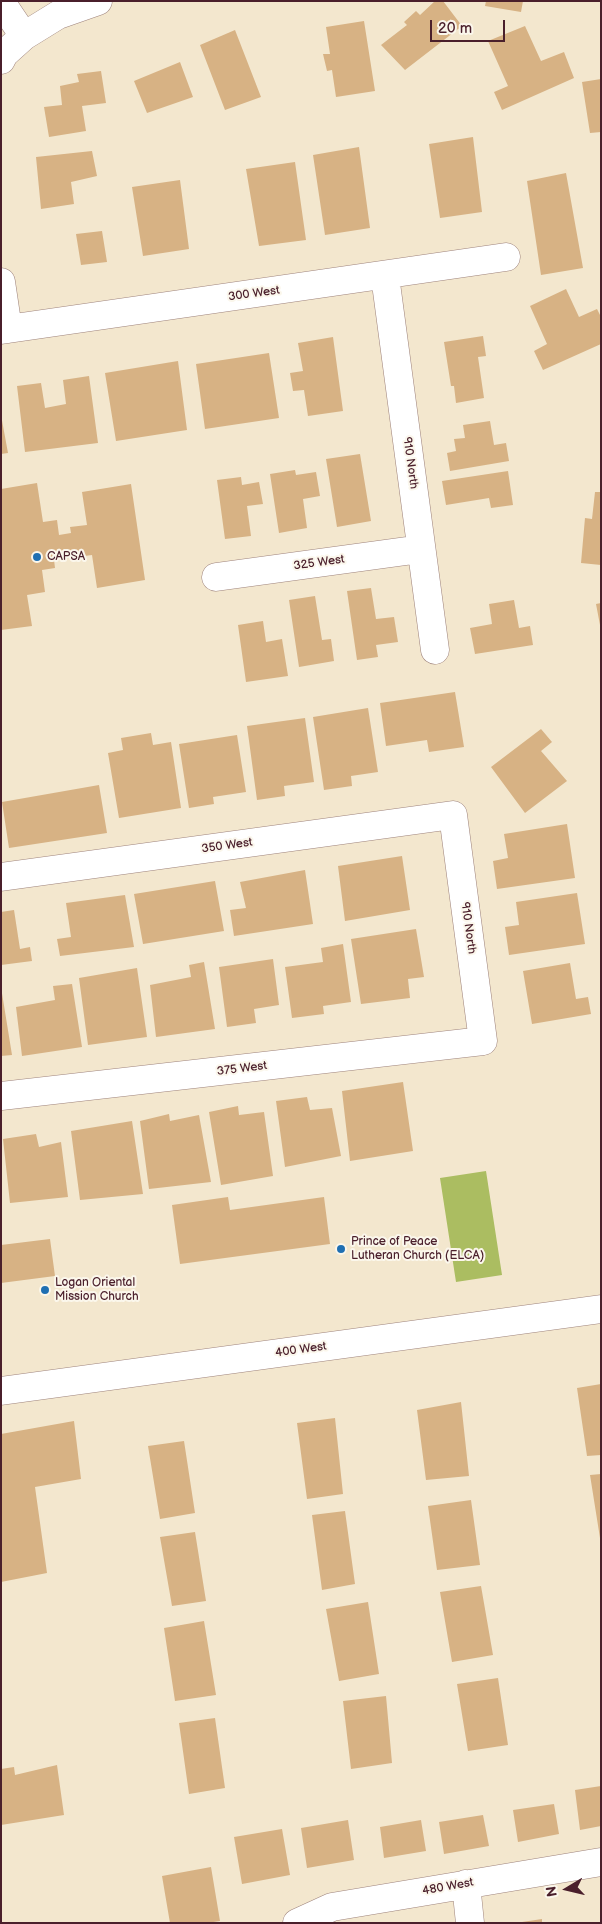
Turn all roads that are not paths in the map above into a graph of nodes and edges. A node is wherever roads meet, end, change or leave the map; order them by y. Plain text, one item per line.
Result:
1 (98, 1) edge
2 (1, 2) edge
3 (24, 36) junction
4 (1, 60) edge
5 (506, 257) dead end
6 (385, 276) junction
7 (1, 282) edge
8 (4, 330) edge
9 (421, 549) junction
10 (216, 577) dead end
11 (435, 650) dead end
12 (453, 815) joint
13 (1, 877) edge
14 (483, 1041) joint
15 (1, 1096) edge
16 (601, 1309) edge
17 (1, 1391) edge
18 (601, 1862) edge
19 (466, 1884) junction
20 (297, 1923) edge
21 (470, 1923) edge

1 - 3 street
2 - 3 street
3 - 4 street
5 - 6 street, 300 West
6 - 8 street, 300 West
6 - 9 street, 910 North
7 - 8 street
9 - 10 street, 325 West
9 - 11 street, 910 North
12 - 13 street, 350 West
12 - 14 street, 910 North
14 - 15 street, 375 West
16 - 17 street, 400 West
18 - 19 street, 480 West
19 - 20 street, 480 West
19 - 21 street

